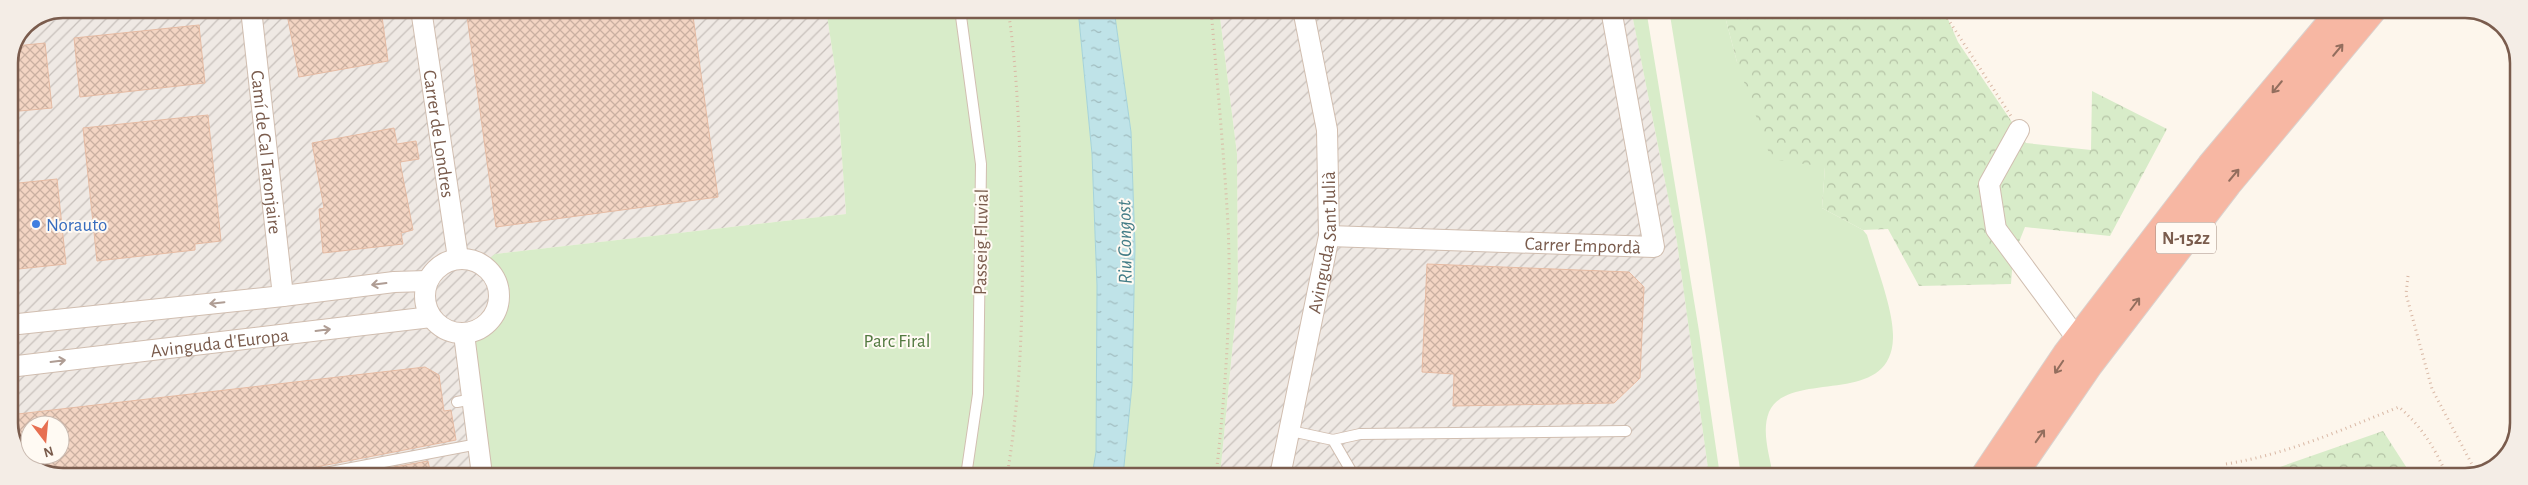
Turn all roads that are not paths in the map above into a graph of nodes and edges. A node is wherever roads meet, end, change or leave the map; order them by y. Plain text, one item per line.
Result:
1 (252, 18) edge
2 (423, 18) edge
3 (961, 18) edge
4 (1305, 18) edge
5 (1613, 18) edge
6 (2335, 18) edge
7 (2365, 18) edge
8 (2019, 130) road end
9 (1329, 236) junction
10 (458, 258) junction
11 (427, 281) junction
12 (283, 296) junction
13 (430, 317) junction
14 (18, 323) edge
15 (464, 334) junction
16 (2078, 340) junction
17 (18, 366) edge
18 (1291, 431) junction
19 (1626, 431) dead end
20 (1333, 440) junction
21 (478, 444) junction
22 (352, 468) edge
23 (481, 468) edge
24 (967, 468) edge
25 (1282, 468) edge
26 (1349, 468) edge
27 (1990, 468) edge
28 (2018, 468) edge

1 - 12 street, Camí de Cal Taronjaire
2 - 10 street, Carrer de Londres
3 - 24 lane, Passeig Fluvial
4 - 9 street, Avinguda Sant Julià
5 - 9 street, Carrer Empordà
6 -> 16 highway, N-152z
28 -> 7 highway, N-152z
8 - 16 street
9 - 18 street, Avinguda Sant Julià
10 - 11 street
10 - 15 street
11 -> 12 street, Avinguda d'Europa
11 - 13 street
12 -> 14 street, Avinguda d'Europa
13 - 15 street
17 -> 13 street, Avinguda d'Europa
15 - 21 street
16 -> 27 highway, N-152z
18 - 20 lane
18 - 25 street, Avinguda Sant Julià
19 - 20 lane
20 - 26 lane
21 - 22 lane
21 - 23 street

